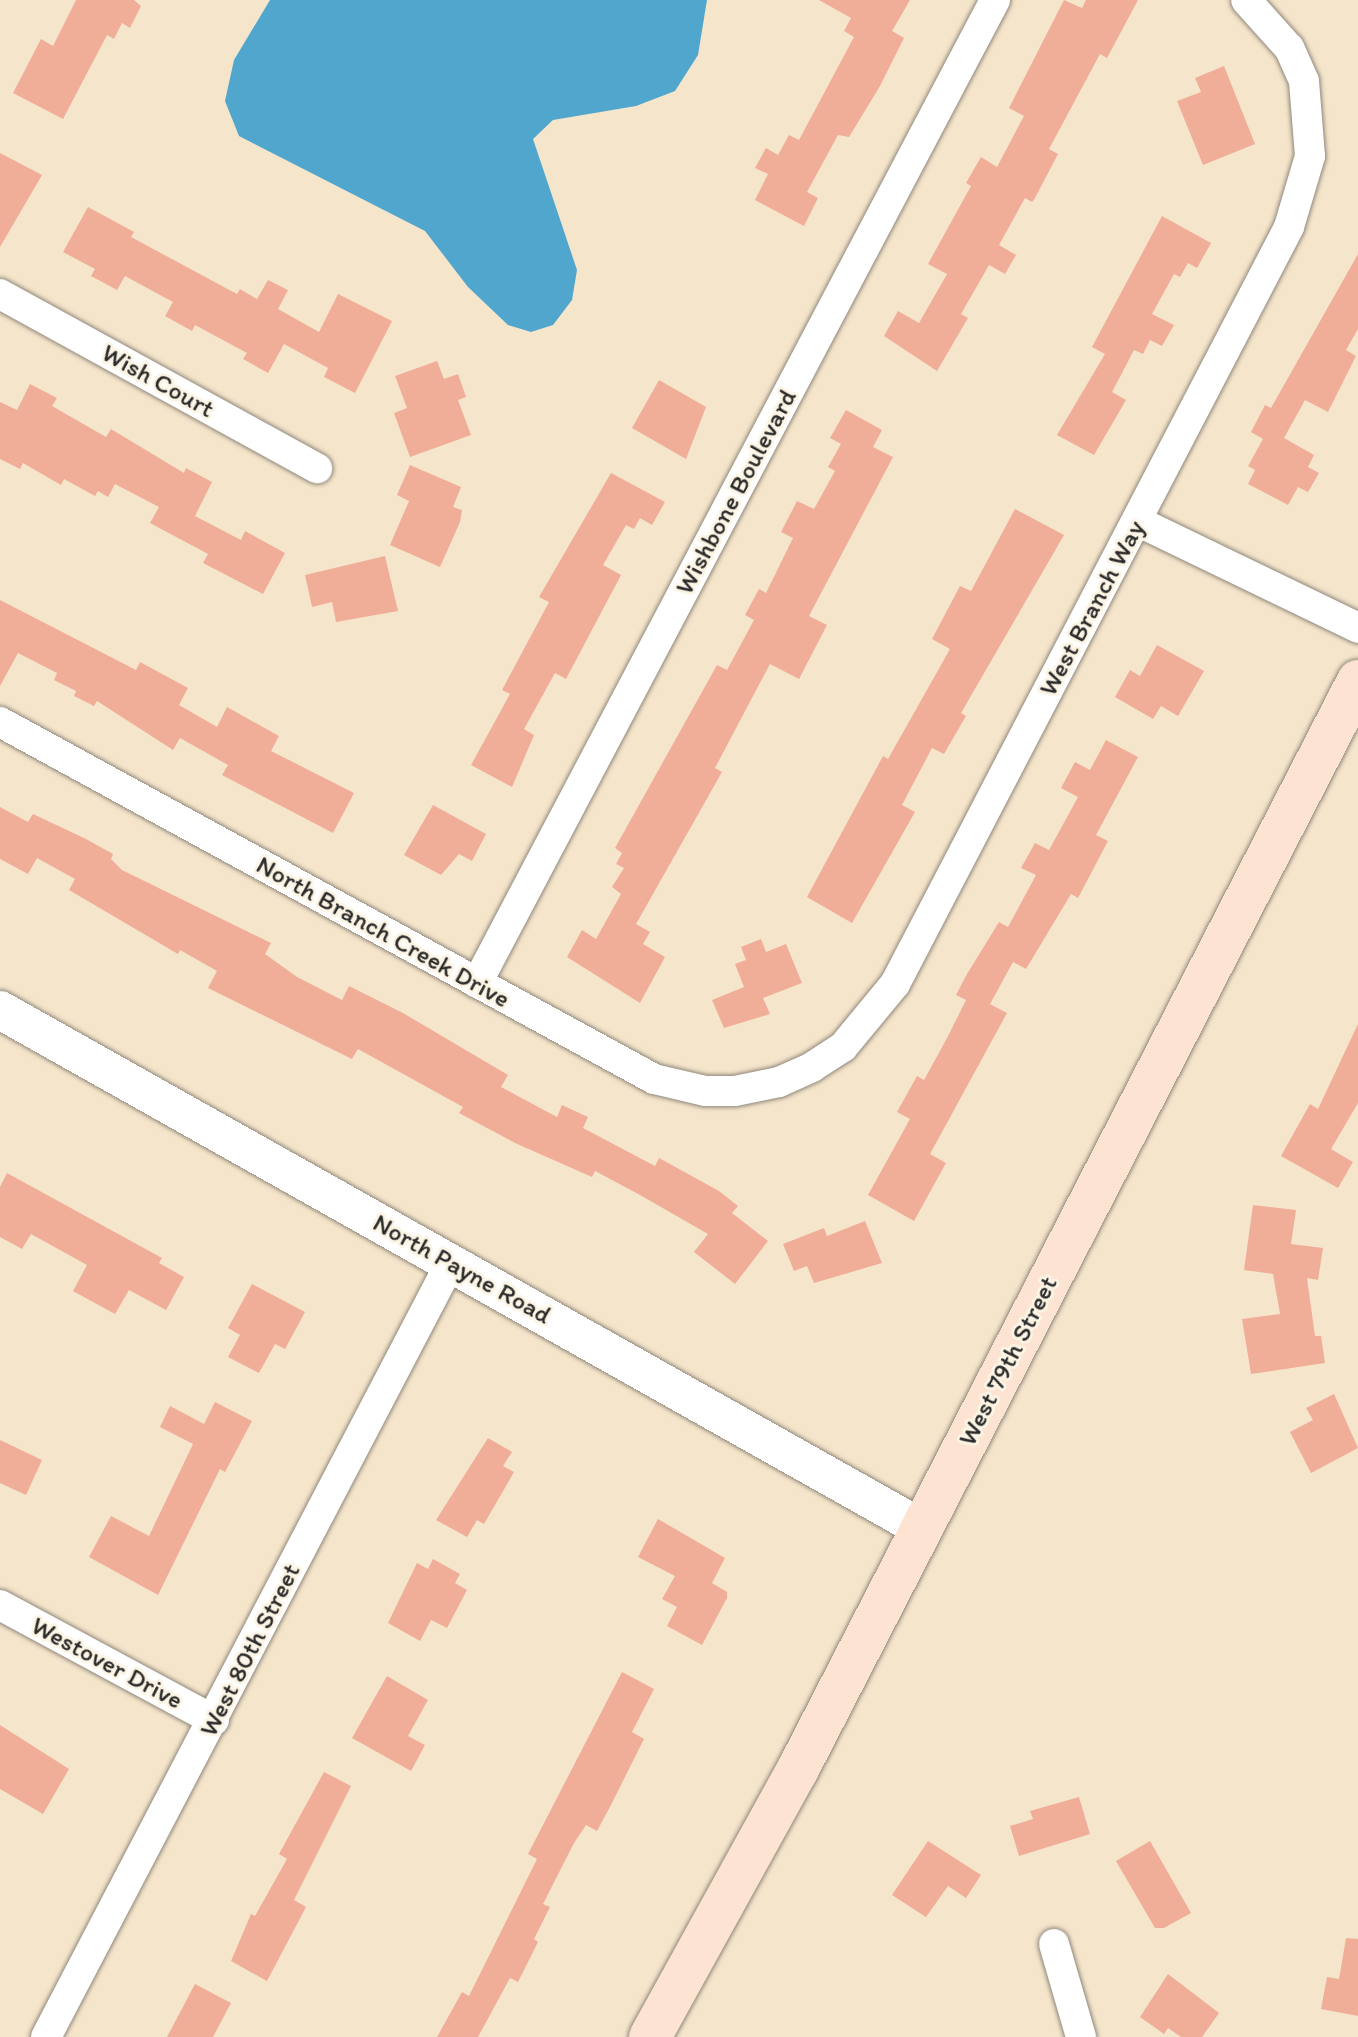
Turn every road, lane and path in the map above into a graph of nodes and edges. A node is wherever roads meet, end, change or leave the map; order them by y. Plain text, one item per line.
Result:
1 (995, 0) edge
2 (1246, 0) edge
3 (0, 294) edge
4 (317, 468) dead end
5 (1137, 521) junction
6 (1358, 628) edge
7 (1358, 681) edge
8 (0, 722) edge
9 (477, 983) junction
10 (0, 1010) edge
11 (779, 1082) joint
12 (451, 1262) junction
13 (923, 1529) junction
14 (0, 1605) edge
15 (214, 1720) junction
16 (1054, 1944) dead end
17 (46, 2037) edge
18 (650, 2037) edge
19 (1081, 2037) edge

1 - 9 street, Wishbone Boulevard
2 - 5 street, West Branch Way
3 - 4 street, Wish Court
5 - 6 street
5 - 11 street, West Branch Way
7 - 13 main road, West 79th Street
8 - 9 street, North Branch Creek Drive
9 - 11 street, North Branch Creek Drive
10 - 12 street, North Payne Road
12 - 13 street, North Payne Road
12 - 15 street, West 80th Street
13 - 18 main road, West 79th Street
14 - 15 street, Westover Drive
15 - 17 street, West 80th Street
16 - 19 street

